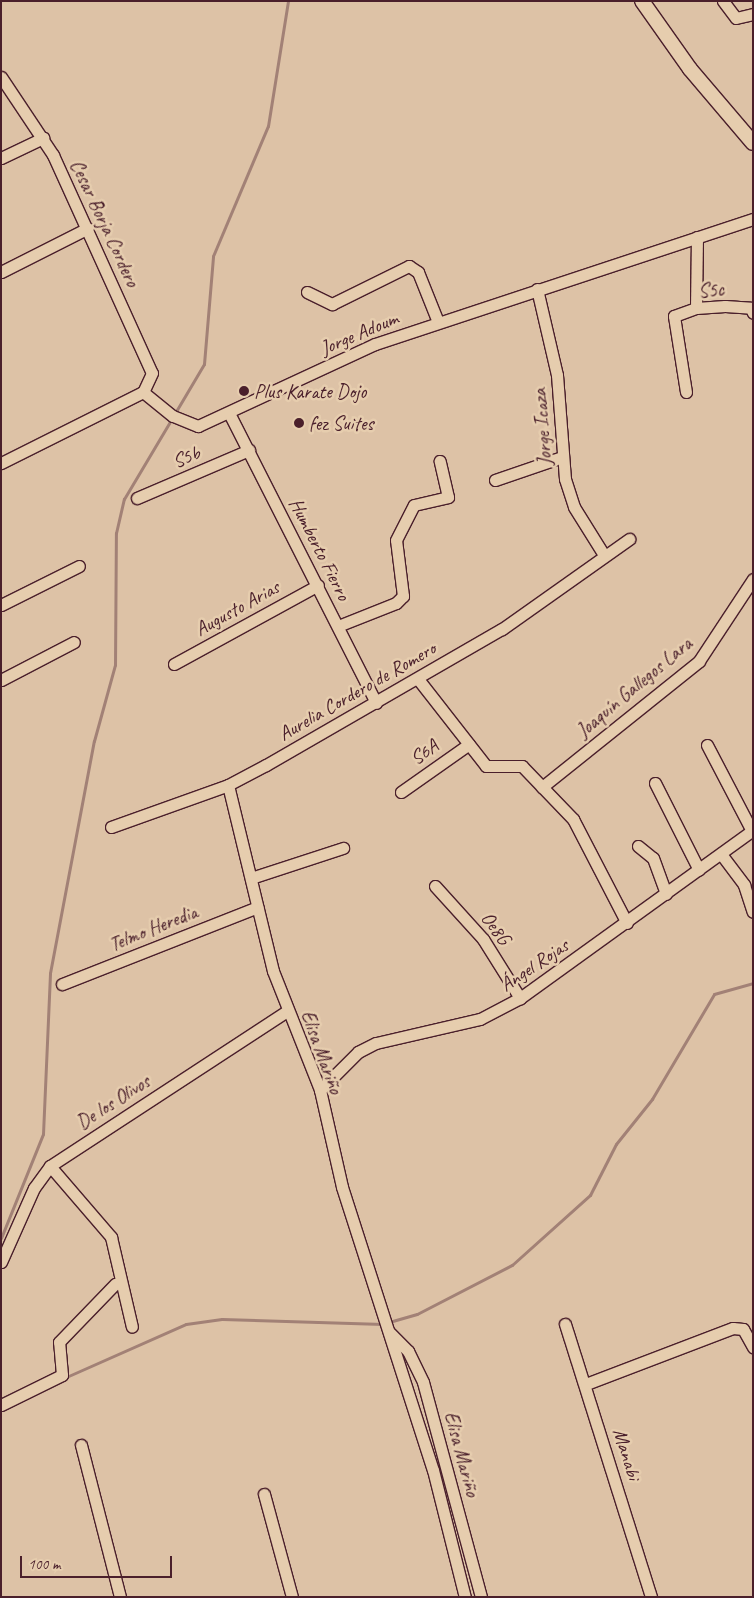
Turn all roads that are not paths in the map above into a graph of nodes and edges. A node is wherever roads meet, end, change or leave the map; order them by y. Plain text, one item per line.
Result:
1 (642, 1) edge
2 (722, 1) edge
3 (753, 14) edge
4 (1, 77) edge
5 (43, 138) junction
6 (753, 143) edge
7 (1, 158) edge
8 (753, 219) edge
9 (88, 228) junction
10 (697, 237) junction
11 (1, 272) edge
12 (537, 289) junction
13 (307, 292) dead end
14 (696, 308) junction
15 (752, 310) edge
16 (438, 322) junction
17 (686, 392) dead end
18 (146, 394) junction
19 (229, 413) junction
20 (249, 450) junction
21 (562, 457) junction
22 (440, 461) dead end
23 (1, 463) edge
24 (495, 480) dead end
25 (137, 498) dead end
26 (629, 539) dead end
27 (604, 555) junction
28 (79, 566) dead end
29 (753, 579) edge
30 (318, 586) junction
31 (1, 605) edge
32 (338, 626) junction
33 (74, 642) dead end
34 (174, 664) dead end
35 (418, 679) junction
36 (1, 680) edge
37 (376, 703) junction
38 (469, 744) junction
39 (707, 745) dead end
40 (655, 783) dead end
41 (228, 785) junction
42 (542, 787) junction
43 (401, 792) dead end
44 (111, 827) dead end
45 (752, 831) edge
46 (638, 846) dead end
47 (344, 848) dead end
48 (722, 854) junction
49 (699, 870) junction
50 (251, 878) junction
51 (435, 886) dead end
52 (666, 894) junction
53 (257, 907) junction
54 (753, 912) edge
55 (627, 923) junction
56 (62, 984) dead end
57 (520, 998) junction
58 (287, 1011) junction
59 (320, 1090) junction
60 (50, 1166) junction
61 (1, 1262) edge
62 (116, 1284) dead end
63 (565, 1324) dead end
64 (132, 1327) dead end
65 (388, 1331) junction
66 (753, 1347) edge
67 (586, 1384) junction
68 (1, 1404) edge
69 (437, 1432) junction
70 (423, 1437) junction
71 (81, 1445) dead end
72 (264, 1494) dead end
73 (120, 1597) edge
74 (292, 1597) edge
75 (465, 1597) edge
76 (481, 1597) edge
77 (651, 1597) edge

1 - 6 street
2 - 3 street
4 - 5 street, Cesar Borja Cordero
5 - 7 street
5 - 9 street, Cesar Borja Cordero
8 - 10 street, Jorge Adoum
9 - 11 street
9 - 18 street, Cesar Borja Cordero
10 - 12 street, Jorge Adoum
10 - 14 street
12 - 16 street, Jorge Adoum
12 - 21 street, Jorge Icaza
13 - 16 street
14 - 15 street, S5c
14 - 17 street, S5c
16 - 19 street, Jorge Adoum
18 - 19 street, Jorge Adoum
18 - 23 street
19 - 20 street, Humberto Fierro
20 - 25 street, S5b
20 - 30 street, Humberto Fierro
21 - 24 street
21 - 27 street, Jorge Icaza
22 - 32 street
26 - 27 street, Aurelia Cordero de Romero
27 - 35 street, Aurelia Cordero de Romero
28 - 31 street
29 - 42 street, Joaquín Gallegos Lara
30 - 32 street, Humberto Fierro
30 - 34 street, Augusto Arias
32 - 37 street, Humberto Fierro
33 - 36 street
35 - 37 street, Aurelia Cordero de Romero
35 - 38 street
37 - 41 street, Aurelia Cordero de Romero
38 - 42 street
38 - 43 street, S6A
39 - 45 street
40 - 49 street
41 - 44 street, Aurelia Cordero de Romero
41 - 50 street, Elisa Mariño
42 - 55 street
45 - 48 street, Ángel Rojas
46 - 52 street
47 - 50 street
48 - 49 street, Ángel Rojas
48 - 54 street
49 - 52 street, Ángel Rojas
50 - 53 street, Elisa Mariño
51 - 57 street, Oe8G
52 - 55 street, Ángel Rojas
53 - 56 street, Telmo Heredia
53 - 58 street, Elisa Mariño
55 - 57 street, Ángel Rojas
57 - 59 street, Ángel Rojas
58 - 59 street, Elisa Mariño
58 - 60 street, De los Olivos
59 - 65 street, Elisa Mariño
60 - 61 street, De los Olivos
60 - 64 street
62 - 68 street
63 - 67 street, Manabi
65 - 69 street, Elisa Mariño
65 - 70 street, Elisa Mariño
66 - 67 street
67 - 77 street, Manabi
69 - 70 street
69 - 76 street, Elisa Mariño
70 - 75 street, Elisa Mariño
71 - 73 street
72 - 74 street

